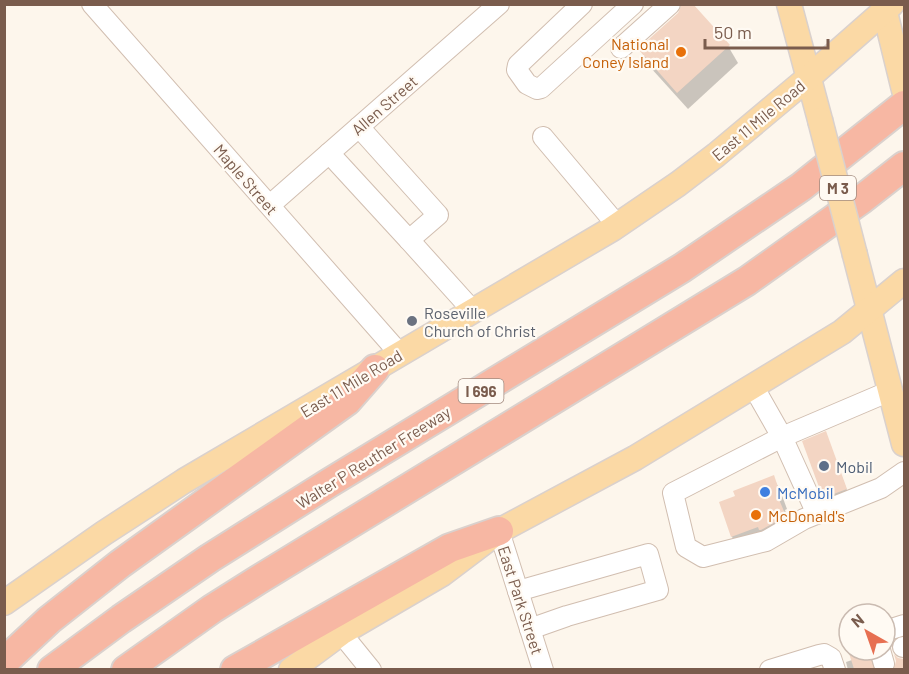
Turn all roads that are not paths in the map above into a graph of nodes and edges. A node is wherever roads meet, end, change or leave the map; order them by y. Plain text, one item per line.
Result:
1 (93, 4) edge
2 (499, 4) edge
3 (582, 4) edge
4 (633, 4) edge
5 (670, 4) edge
6 (789, 4) edge
7 (887, 7) edge
8 (621, 48) dead end
9 (808, 78) junction
10 (904, 90) edge
11 (904, 105) edge
12 (359, 127) junction
13 (543, 137) dead end
14 (329, 153) junction
15 (904, 166) edge
16 (270, 205) junction
17 (617, 225) junction
18 (409, 240) junction
19 (904, 281) edge
20 (869, 310) junction
21 (473, 311) junction
22 (400, 354) junction
23 (375, 369) junction
24 (753, 387) junction
25 (890, 391) junction
26 (782, 437) junction
27 (904, 444) edge
28 (904, 472) edge
29 (817, 514) junction
30 (499, 531) junction
31 (519, 591) junction
32 (4, 603) edge
33 (530, 628) junction
34 (341, 633) junction
35 (4, 662) edge
36 (52, 669) edge
37 (126, 669) edge
38 (235, 669) edge
39 (291, 669) edge
40 (371, 669) edge
41 (543, 669) edge
42 (770, 669) edge
43 (835, 669) edge

1 - 16 street, Maple Street
2 - 12 street, Allen Street
3 - 4 street
5 - 8 street
6 - 9 main road, M 3
7 - 9 main road, East 11 Mile Road
7 - 10 main road
9 - 17 main road, East 11 Mile Road
9 - 20 main road, M 3, bridge
11 - 36 highway, Walter P Reuther Freeway / I 696
12 - 14 street, Allen Street
12 - 18 street
13 - 17 street
14 - 16 street, Allen Street
14 - 18 street
15 - 37 highway, I 696
16 - 22 street, Maple Street
17 - 21 main road, East 11 Mile Road
18 - 21 street
19 - 20 main road
20 - 24 main road
20 - 25 main road, M 3
21 - 22 main road, East 11 Mile Road
22 - 23 main road, East 11 Mile Road
23 - 32 main road, East 11 Mile Road
23 - 35 highway
24 - 26 street
24 - 30 main road
25 - 26 street
25 - 27 main road, M 3
26 - 29 street
26 - 29 street
28 - 29 street
30 - 31 street, East Park Street
30 - 34 main road
30 - 38 highway
31 - 33 street, East Park Street
31 - 33 street
33 - 41 street, East Park Street
34 - 39 main road
34 - 40 street
42 - 43 street

